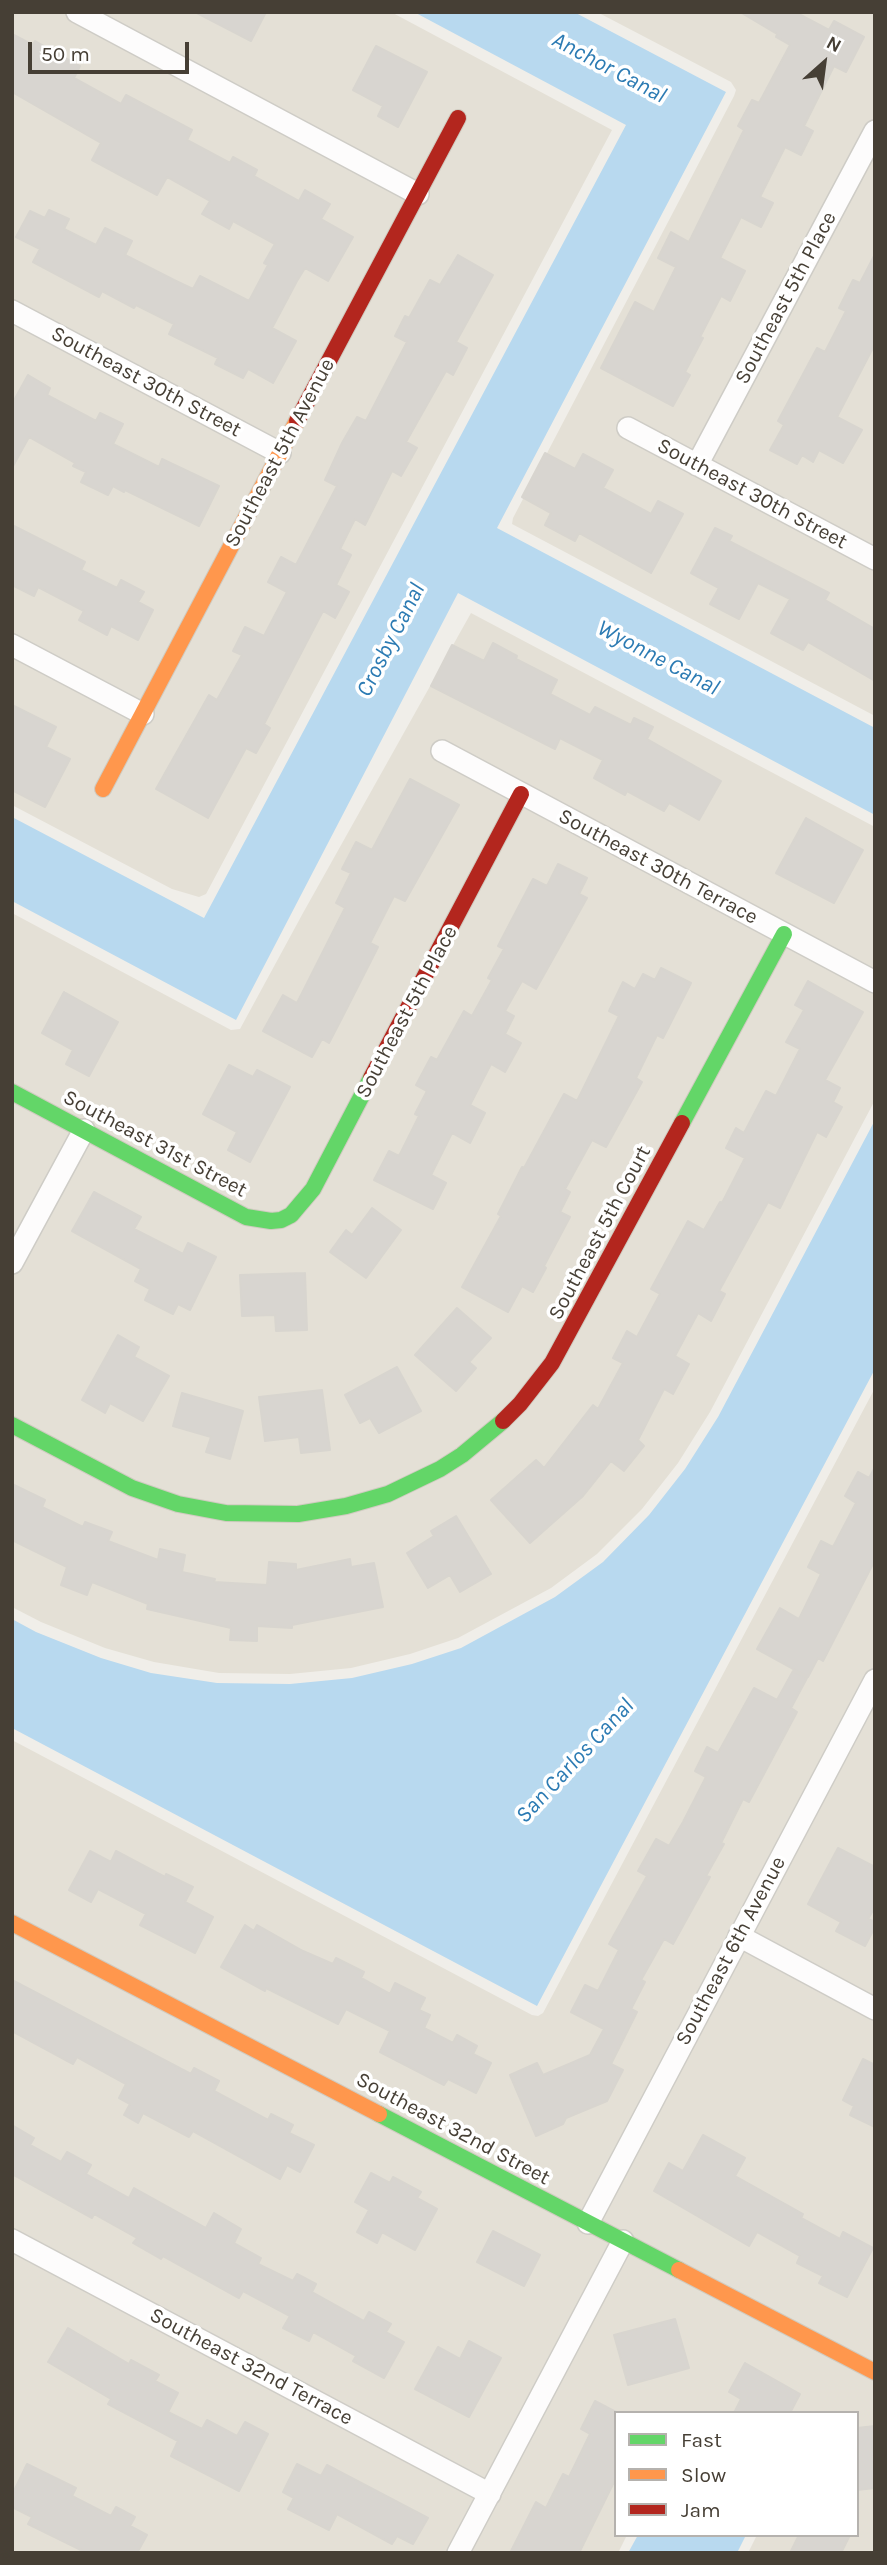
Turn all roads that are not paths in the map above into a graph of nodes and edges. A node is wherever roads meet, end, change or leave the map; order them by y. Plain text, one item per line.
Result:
1 (77, 12) edge
2 (458, 118) dead end
3 (875, 131) edge
4 (418, 194) junction
5 (12, 311) edge
6 (628, 428) dead end
7 (280, 453) junction
8 (697, 465) junction
9 (875, 559) edge
10 (12, 645) edge
11 (143, 714) junction
12 (442, 751) dead end
13 (103, 789) dead end
14 (521, 794) junction
15 (784, 934) junction
16 (875, 982) edge
17 (12, 1092) edge
18 (84, 1130) junction
19 (281, 1220) joint
20 (12, 1263) edge
21 (12, 1425) edge
22 (875, 1680) edge
23 (12, 1923) edge
24 (739, 1936) junction
25 (875, 2008) edge
26 (588, 2223) junction
27 (12, 2240) edge
28 (623, 2241) junction
29 (875, 2372) edge
30 (490, 2494) junction
31 (458, 2553) edge

1 - 4 street
2 - 4 street, Southeast 5th Avenue
3 - 8 street, Southeast 5th Place
4 - 7 street, Southeast 5th Avenue
5 - 7 street, Southeast 30th Street
6 - 8 street, Southeast 30th Street
7 - 11 street, Southeast 5th Avenue
8 - 9 street, Southeast 30th Street
10 - 11 street
11 - 13 street, Southeast 5th Avenue
12 - 14 street, Southeast 30th Terrace
14 - 15 street, Southeast 30th Terrace
14 - 19 street, Southeast 5th Place
15 - 16 street, Southeast 30th Terrace
15 - 21 street, Southeast 5th Court
17 - 18 street, Southeast 31st Street
18 - 19 street, Southeast 31st Street
18 - 20 street
22 - 24 street, Southeast 6th Avenue
23 - 26 street, Southeast 32nd Street
24 - 25 street
24 - 26 street, Southeast 6th Avenue
26 - 28 street, Southeast 32nd Street
27 - 30 street, Southeast 32nd Terrace
28 - 29 street, Southeast 32nd Street
28 - 30 street
30 - 31 street

